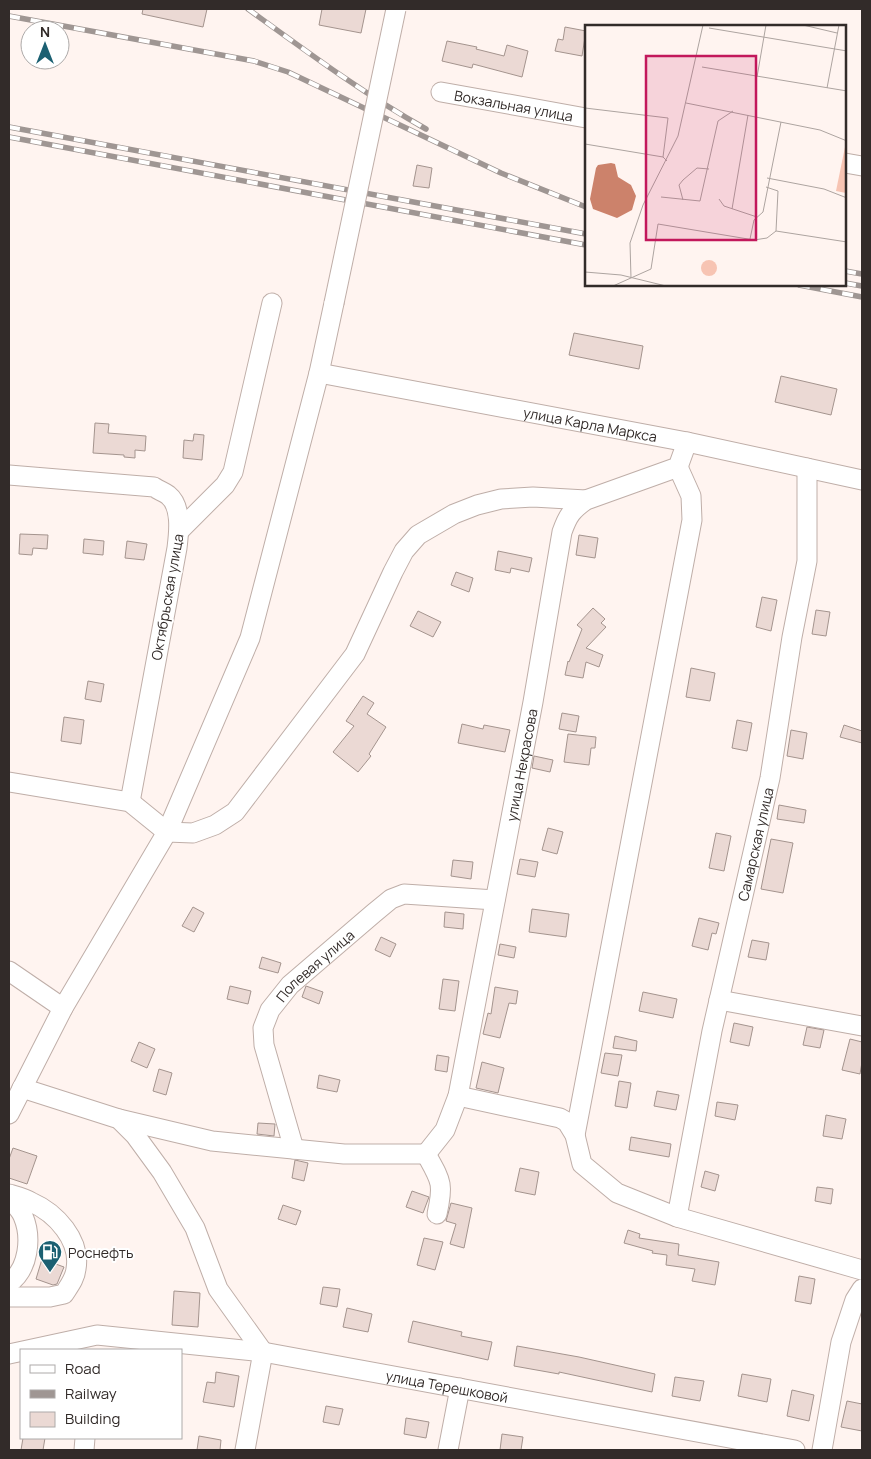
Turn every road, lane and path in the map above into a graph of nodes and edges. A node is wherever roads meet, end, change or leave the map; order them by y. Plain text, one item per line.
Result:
1 (396, 9) edge
2 (441, 92) dead end
3 (585, 118) edge
4 (846, 163) edge
5 (862, 166) edge
6 (272, 303) dead end
7 (319, 373) junction
8 (687, 442) junction
9 (678, 467) junction
10 (807, 468) junction
11 (9, 475) edge
12 (862, 480) edge
13 (586, 500) junction
14 (180, 530) junction
15 (10, 785) edge
16 (130, 802) junction
17 (167, 832) junction
18 (495, 900) junction
19 (9, 971) edge
20 (719, 1000) junction
21 (63, 1008) junction
22 (862, 1026) edge
23 (22, 1088) junction
24 (458, 1096) junction
25 (9, 1114) edge
26 (119, 1119) junction
27 (575, 1135) junction
28 (294, 1149) junction
29 (426, 1154) junction
30 (9, 1196) edge
31 (437, 1214) dead end
32 (677, 1217) junction
33 (862, 1270) edge
34 (9, 1283) edge
35 (862, 1289) edge
36 (9, 1297) edge
37 (96, 1342) edge
38 (41, 1349) edge
39 (262, 1352) junction
40 (460, 1388) junction
41 (245, 1450) edge
42 (448, 1450) edge
43 (796, 1450) edge
44 (822, 1450) edge

1 - 7 street, bridge
2 - 3 street, Вокзальная улица
4 - 5 street
6 - 14 street
7 - 8 street, улица Карла Маркса
7 - 17 street
8 - 9 street
8 - 10 street, улица Карла Маркса
9 - 13 street, улица Некрасова
9 - 27 street
10 - 12 street, улица Карла Маркса
10 - 20 street, Самарская улица
11 - 14 street, Октябрьская улица
13 - 17 street
13 - 18 street, улица Некрасова
14 - 16 street, Октябрьская улица
15 - 16 street
16 - 17 street
17 - 21 street
18 - 24 street, улица Некрасова
18 - 28 street, Полевая улица
19 - 21 street
20 - 22 street
20 - 32 street, Самарская улица
21 - 23 street
23 - 25 street
23 - 26 street
24 - 27 street
24 - 29 street, улица Некрасова
26 - 28 street
26 - 39 street
27 - 32 street
28 - 29 street
29 - 31 street
30 - 34 street
30 - 36 street
32 - 33 street
35 - 44 street
37 - 38 street, улица Терешковой
37 - 39 street, улица Терешковой
39 - 40 street, улица Терешковой
39 - 41 street
40 - 42 street
40 - 43 street, улица Терешковой

